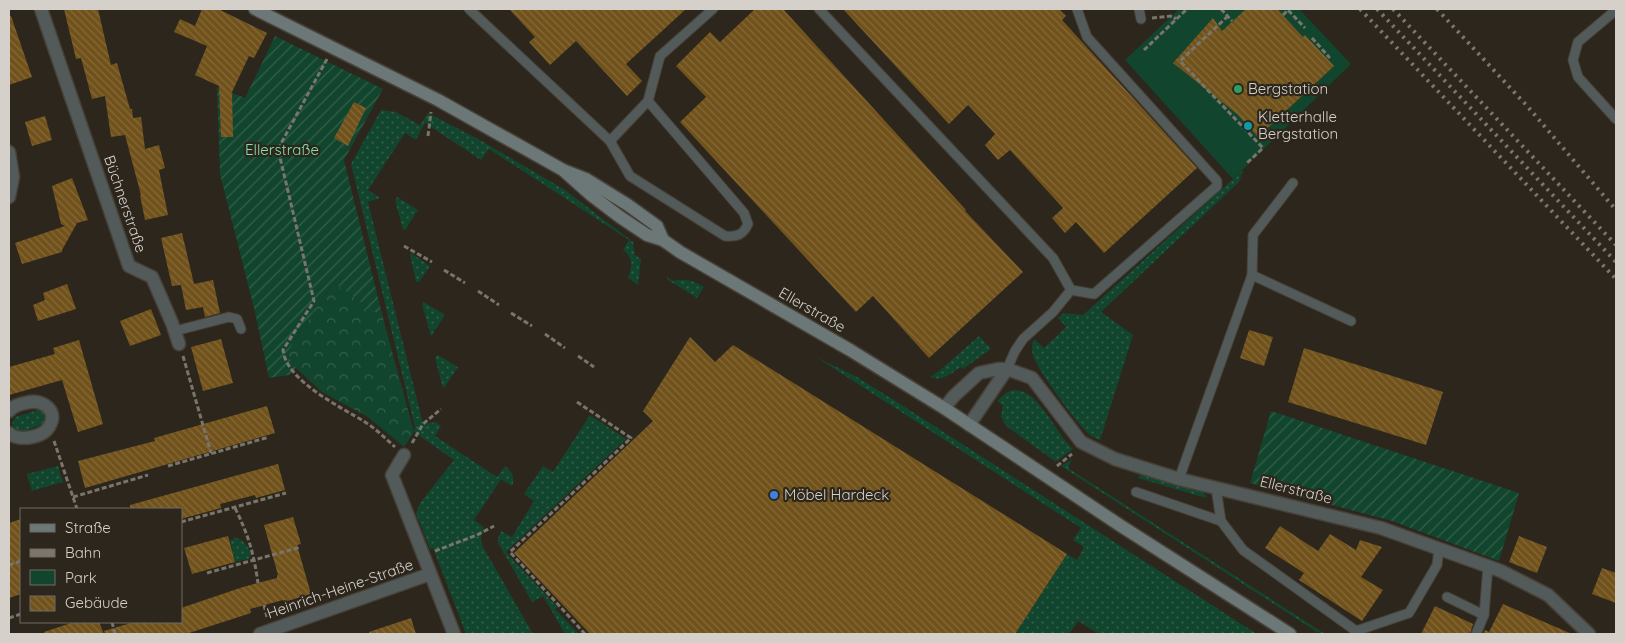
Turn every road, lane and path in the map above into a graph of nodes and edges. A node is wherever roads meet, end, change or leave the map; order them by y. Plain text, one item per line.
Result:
1 (41, 9) edge
2 (255, 9) edge
3 (469, 9) edge
4 (713, 9) edge
5 (819, 9) edge
6 (1077, 9) edge
7 (1139, 9) edge
8 (1187, 9) edge
9 (1221, 9) edge
10 (1616, 10) edge
11 (1283, 15) dead end
12 (1228, 16) junction
13 (1141, 19) joint
14 (1176, 20) junction
15 (1232, 21) dead end
16 (1305, 28) dead end
17 (1312, 38) dead end
18 (1144, 50) dead end
19 (327, 58) dead end
20 (1328, 58) dead end
21 (648, 101) junction
22 (431, 111) dead end
23 (1616, 120) edge
24 (428, 136) dead end
25 (610, 141) junction
26 (9, 152) edge
27 (1247, 163) dead end
28 (1293, 183) dead end
29 (9, 197) edge
30 (404, 246) dead end
31 (432, 262) dead end
32 (444, 270) dead end
33 (1252, 275) junction
34 (465, 284) dead end
35 (1071, 290) junction
36 (478, 291) dead end
37 (499, 305) dead end
38 (511, 313) dead end
39 (1351, 321) dead end
40 (532, 326) dead end
41 (241, 329) dead end
42 (545, 334) dead end
43 (177, 337) junction
44 (565, 348) dead end
45 (578, 356) dead end
46 (594, 367) dead end
47 (1008, 369) junction
48 (577, 402) dead end
49 (944, 408) junction
50 (441, 409) dead end
51 (9, 412) edge
52 (969, 424) junction
53 (9, 433) edge
54 (269, 437) dead end
55 (56, 445) dead end
56 (211, 453) junction
57 (1072, 454) dead end
58 (404, 455) junction
59 (168, 466) dead end
60 (1057, 466) dead end
61 (148, 475) dead end
62 (1179, 479) junction
63 (1216, 488) junction
64 (1136, 492) dead end
65 (286, 493) dead end
66 (73, 496) junction
67 (77, 508) edge
68 (235, 508) junction
69 (1221, 521) junction
70 (182, 522) edge
71 (494, 526) dead end
72 (301, 546) dead end
73 (1439, 549) junction
74 (433, 552) dead end
75 (255, 560) junction
76 (1488, 566) junction
77 (208, 573) dead end
78 (430, 574) junction
79 (258, 584) dead end
80 (1447, 597) dead end
81 (264, 605) dead end
82 (1484, 614) junction
83 (267, 617) dead end
84 (260, 634) edge
85 (454, 634) edge
86 (585, 634) edge
87 (1290, 634) edge
88 (1476, 634) edge
89 (1589, 634) edge

1 - 43 street, Büchnerstraße
2 - 49 main road, Ellerstraße
3 - 25 lane
4 - 21 lane
5 - 35 lane
6 - 35 lane
7 - 13 lane
8 - 14 path
9 - 12 path
10 - 23 lane
11 - 16 path
12 - 15 path
12 - 27 path
13 - 14 path
14 - 18 path
17 - 20 path
19 - 58 path
21 - 25 lane
21 - 25 lane
22 - 24 path
26 - 29 street
28 - 33 lane
30 - 31 path
32 - 34 path
33 - 39 lane
33 - 62 lane
35 - 47 lane
36 - 37 path
38 - 40 path
41 - 43 lane
42 - 44 path
43 - 56 path
45 - 46 path
47 - 49 street, Ellerstraße
47 - 52 street
47 - 62 street, Ellerstraße
48 - 86 path
49 - 52 main road, Ellerstraße
50 - 58 path
51 - 53 street
52 - 87 main road, Ellerstraße
54 - 56 path
55 - 66 path
56 - 59 path
57 - 60 path
58 - 78 street, Heinrich-Heine-Straße
61 - 66 path
62 - 63 street, Ellerstraße
63 - 69 lane
63 - 73 street, Ellerstraße
64 - 69 lane
65 - 68 path
66 - 67 path
68 - 70 path
68 - 75 path
69 - 73 lane
71 - 74 path
72 - 75 path
73 - 76 street, Ellerstraße
75 - 77 path
75 - 79 path
76 - 82 lane
76 - 89 street, Ellerstraße
78 - 84 street, Heinrich-Heine-Straße
78 - 85 street, Heinrich-Heine-Straße
80 - 82 lane
81 - 83 path
82 - 88 lane

